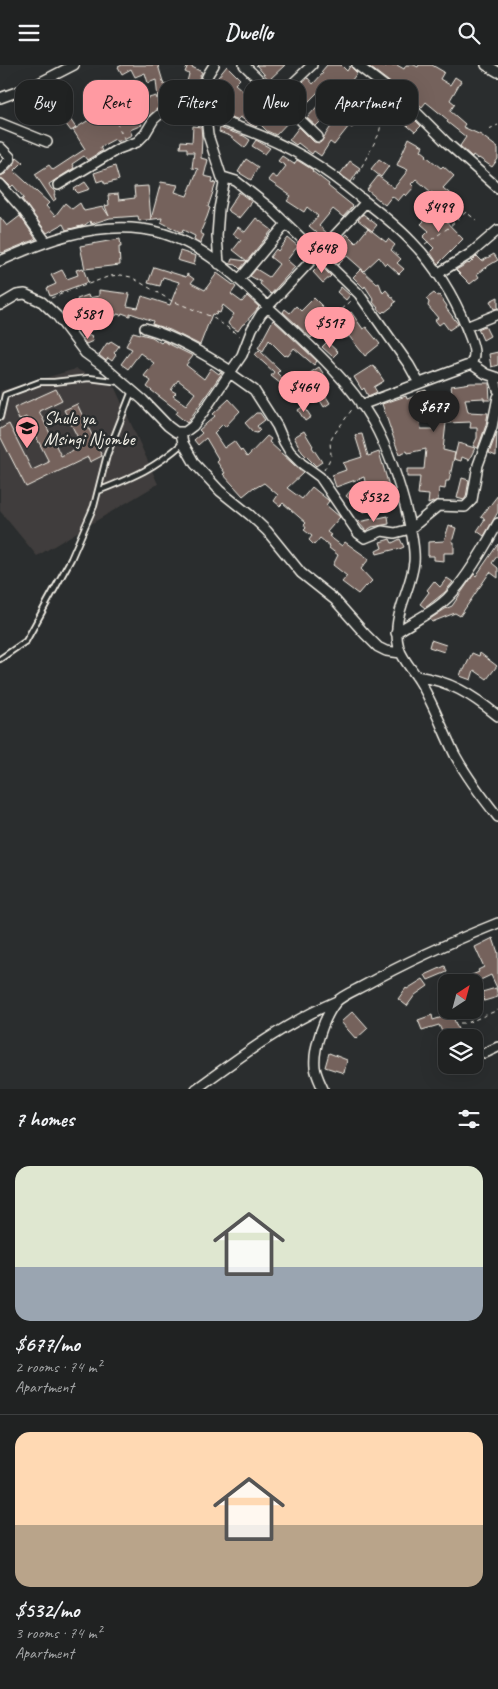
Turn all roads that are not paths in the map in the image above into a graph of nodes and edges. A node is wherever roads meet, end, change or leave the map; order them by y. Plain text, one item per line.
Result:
1 (74, 65) edge
2 (214, 65) edge
3 (244, 65) edge
4 (312, 65) edge
5 (356, 65) edge
6 (486, 65) edge
7 (498, 72) edge
8 (205, 80) edge
9 (260, 80) edge
10 (296, 80) edge
11 (0, 98) edge
12 (159, 115) edge
13 (0, 123) edge
14 (234, 124) edge
15 (207, 125) edge
16 (306, 125) edge
17 (318, 137) dead end
18 (47, 142) dead end
19 (0, 147) edge
20 (0, 170) edge
21 (223, 177) junction
22 (0, 184) edge
23 (58, 185) dead end
24 (498, 188) edge
25 (366, 202) junction
26 (286, 224) junction
27 (498, 231) edge
28 (46, 242) junction
29 (317, 255) junction
30 (0, 261) edge
31 (219, 263) junction
32 (437, 273) junction
33 (240, 280) junction
34 (0, 305) edge
35 (268, 307) junction
36 (498, 314) edge
37 (466, 327) junction
38 (145, 328) dead end
39 (471, 364) junction
40 (231, 372) junction
41 (496, 377) edge
42 (122, 382) junction
43 (419, 383) junction
44 (498, 390) edge
45 (132, 391) junction
46 (3, 396) edge
47 (498, 397) edge
48 (360, 403) junction
49 (0, 417) edge
50 (182, 438) junction
51 (98, 491) junction
52 (498, 523) edge
53 (410, 529) junction
54 (396, 633) junction
55 (401, 653) junction
56 (0, 659) edge
57 (416, 676) junction
58 (498, 716) edge
59 (496, 813) edge
60 (498, 923) edge
61 (337, 1001) junction
62 (498, 1047) edge
63 (485, 1053) dead end
64 (196, 1089) edge
65 (323, 1089) edge

1 - 11 street
2 - 8 street
3 - 9 street
4 - 10 street
5 - 24 street
6 - 7 street
12 - 23 street
13 - 18 street
14 - 25 street
15 - 21 street
16 - 17 street
19 - 20 street
21 - 26 street
21 - 31 street
22 - 28 street
25 - 29 street
25 - 32 street
26 - 29 street
26 - 33 street
27 - 32 street
28 - 30 street
28 - 31 street
29 - 35 street
29 - 43 street
31 - 33 street
32 - 37 street
33 - 35 street
34 - 42 street
35 - 40 street
35 - 48 street
36 - 37 street
37 - 39 street
38 - 40 street
39 - 41 street
39 - 43 street
40 - 50 street
40 - 53 street
41 - 44 street
42 - 45 street
42 - 46 lane
43 - 48 street
45 - 50 street
45 - 51 lane
46 - 49 lane
47 - 53 street
48 - 53 street
50 - 51 lane
50 - 55 street
51 - 56 lane
52 - 54 street
53 - 54 street
54 - 55 street
55 - 57 street
57 - 58 street
57 - 59 street
60 - 61 street
61 - 64 street
61 - 65 street
62 - 63 street

